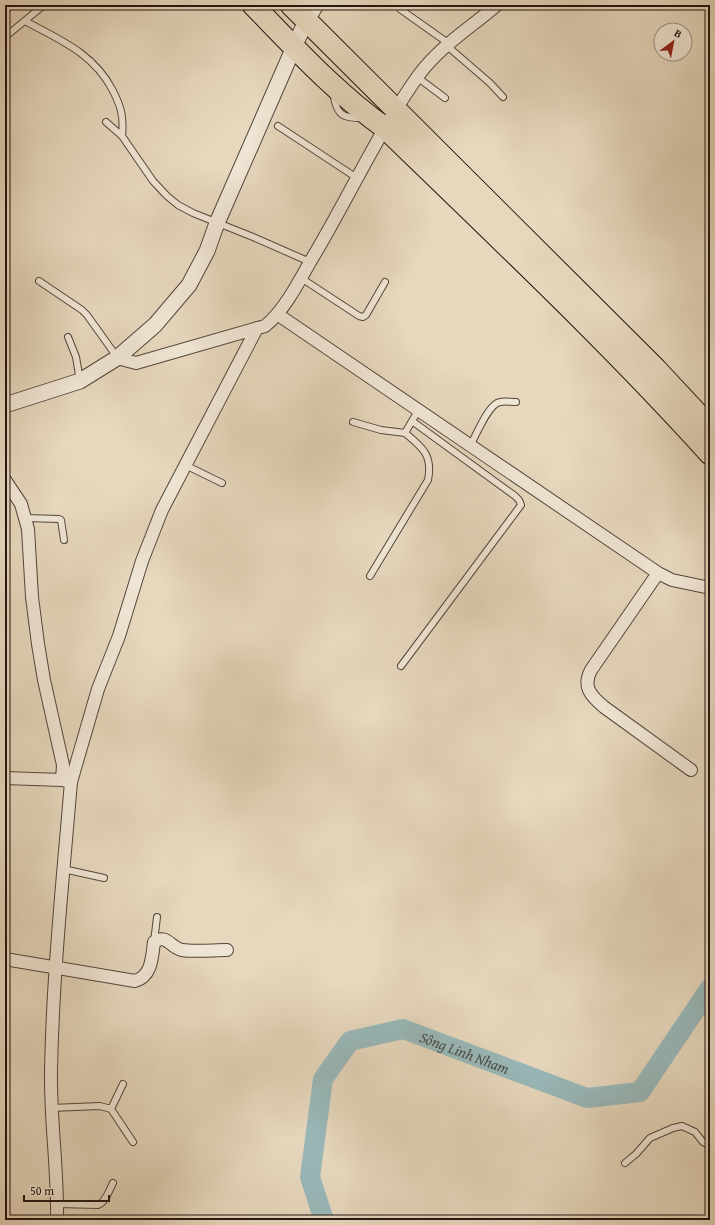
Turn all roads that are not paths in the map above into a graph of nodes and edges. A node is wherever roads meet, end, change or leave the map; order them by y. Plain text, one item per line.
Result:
1 (44, 5) edge
2 (253, 5) edge
3 (291, 5) edge
4 (489, 7) edge
5 (400, 9) dead end
6 (311, 13) edge
7 (25, 21) junction
8 (5, 37) edge
9 (447, 44) junction
10 (294, 47) junction
11 (417, 77) junction
12 (334, 97) dead end
13 (503, 97) dead end
14 (445, 98) dead end
15 (396, 110) junction
16 (106, 122) dead end
17 (278, 126) dead end
18 (385, 128) junction
19 (122, 136) junction
20 (357, 178) junction
21 (217, 223) junction
22 (310, 262) junction
23 (301, 278) junction
24 (39, 281) dead end
25 (385, 282) dead end
26 (277, 314) junction
27 (257, 328) junction
28 (68, 336) dead end
29 (118, 358) junction
30 (80, 381) junction
31 (516, 402) dead end
32 (5, 404) edge
33 (415, 416) junction
34 (353, 422) dead end
35 (710, 427) edge
36 (405, 432) junction
37 (470, 446) junction
38 (710, 454) edge
39 (185, 465) junction
40 (5, 480) edge
41 (222, 483) dead end
42 (26, 518) junction
43 (64, 540) dead end
44 (658, 573) junction
45 (370, 576) dead end
46 (710, 588) edge
47 (401, 666) dead end
48 (691, 770) dead end
49 (5, 778) edge
50 (67, 781) junction
51 (63, 869) junction
52 (104, 878) dead end
53 (157, 917) dead end
54 (154, 942) junction
55 (227, 950) dead end
56 (5, 959) edge
57 (55, 969) junction
58 (123, 1084) dead end
59 (51, 1108) junction
60 (110, 1109) junction
61 (133, 1142) dead end
62 (710, 1146) edge
63 (626, 1163) dead end
64 (113, 1182) dead end
65 (57, 1204) junction
66 (57, 1220) edge

1 - 7 lane
2 - 10 highway
3 - 6 highway
4 - 9 street
5 - 9 lane
6 - 10 street
6 - 15 highway
7 - 8 lane
7 - 19 lane
9 - 11 street
9 - 13 lane
10 - 18 highway
10 - 21 street
11 - 14 lane
11 - 15 street
12 - 18 lane
15 - 18 street
15 - 35 highway
16 - 19 lane
17 - 20 lane
18 - 20 street
18 - 38 highway
19 - 21 lane
20 - 22 street
21 - 22 lane
21 - 29 street
22 - 23 street
23 - 25 lane
23 - 26 street
24 - 29 lane
26 - 27 street
26 - 33 street
27 - 29 street
27 - 39 street
28 - 30 lane
29 - 30 street
30 - 32 street
31 - 37 lane
33 - 36 lane
33 - 37 street
33 - 47 lane
34 - 36 lane
36 - 45 lane
37 - 44 street
39 - 41 lane
39 - 50 street
40 - 42 street
42 - 43 lane
42 - 50 street
44 - 46 street
44 - 48 street
49 - 50 street
50 - 51 street
51 - 52 lane
51 - 57 street
53 - 54 lane
54 - 55 street
54 - 57 street
56 - 57 street
57 - 59 street
58 - 60 lane
59 - 60 lane
59 - 65 street
60 - 61 lane
62 - 63 lane
64 - 65 lane
65 - 66 street

